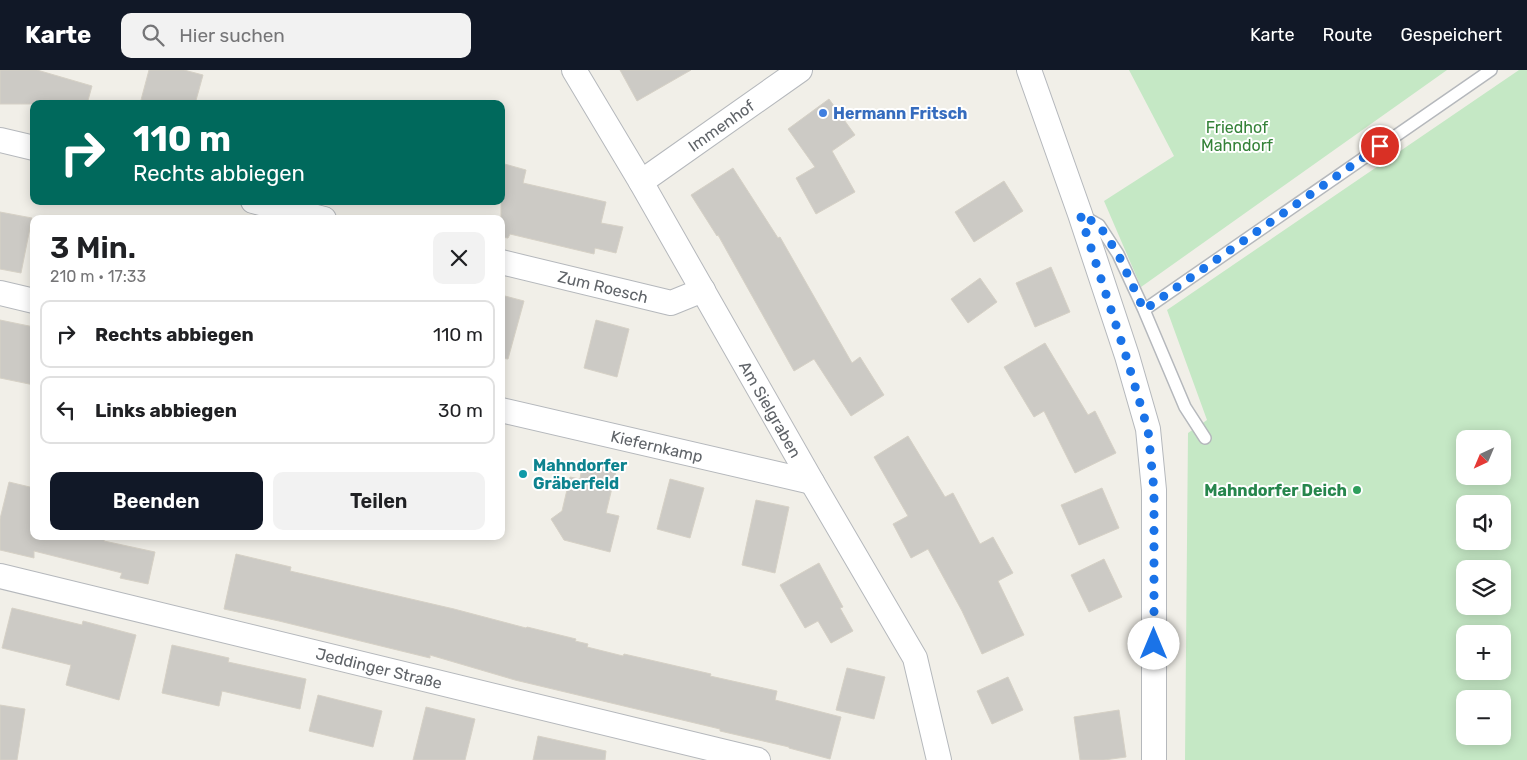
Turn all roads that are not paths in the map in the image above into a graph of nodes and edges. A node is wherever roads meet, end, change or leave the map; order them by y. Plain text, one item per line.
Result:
1 (574, 70) edge
2 (800, 70) edge
3 (1029, 70) edge
4 (1491, 70) edge
5 (0, 140) edge
6 (30, 147) edge
7 (641, 182) junction
8 (269, 205) edge
9 (1080, 214) junction
10 (308, 215) edge
11 (505, 263) edge
12 (703, 290) junction
13 (0, 293) edge
14 (30, 300) edge
15 (1144, 310) junction
16 (505, 411) edge
17 (1204, 438) dead end
18 (812, 482) junction
19 (0, 576) edge
20 (758, 760) edge
21 (939, 760) edge
22 (1154, 760) edge

1 - 7 street, Am Sielgraben
2 - 7 street, Immenhof
3 - 9 street
4 - 15 lane
5 - 6 street
7 - 12 street, Am Sielgraben
8 - 10 street
9 - 15 lane
9 - 22 street
11 - 12 street, Zum Roesch
12 - 18 street, Am Sielgraben
13 - 14 street
15 - 17 lane
16 - 18 street, Kiefernkamp
18 - 21 street, Am Sielgraben
19 - 20 street, Jeddinger Straße

